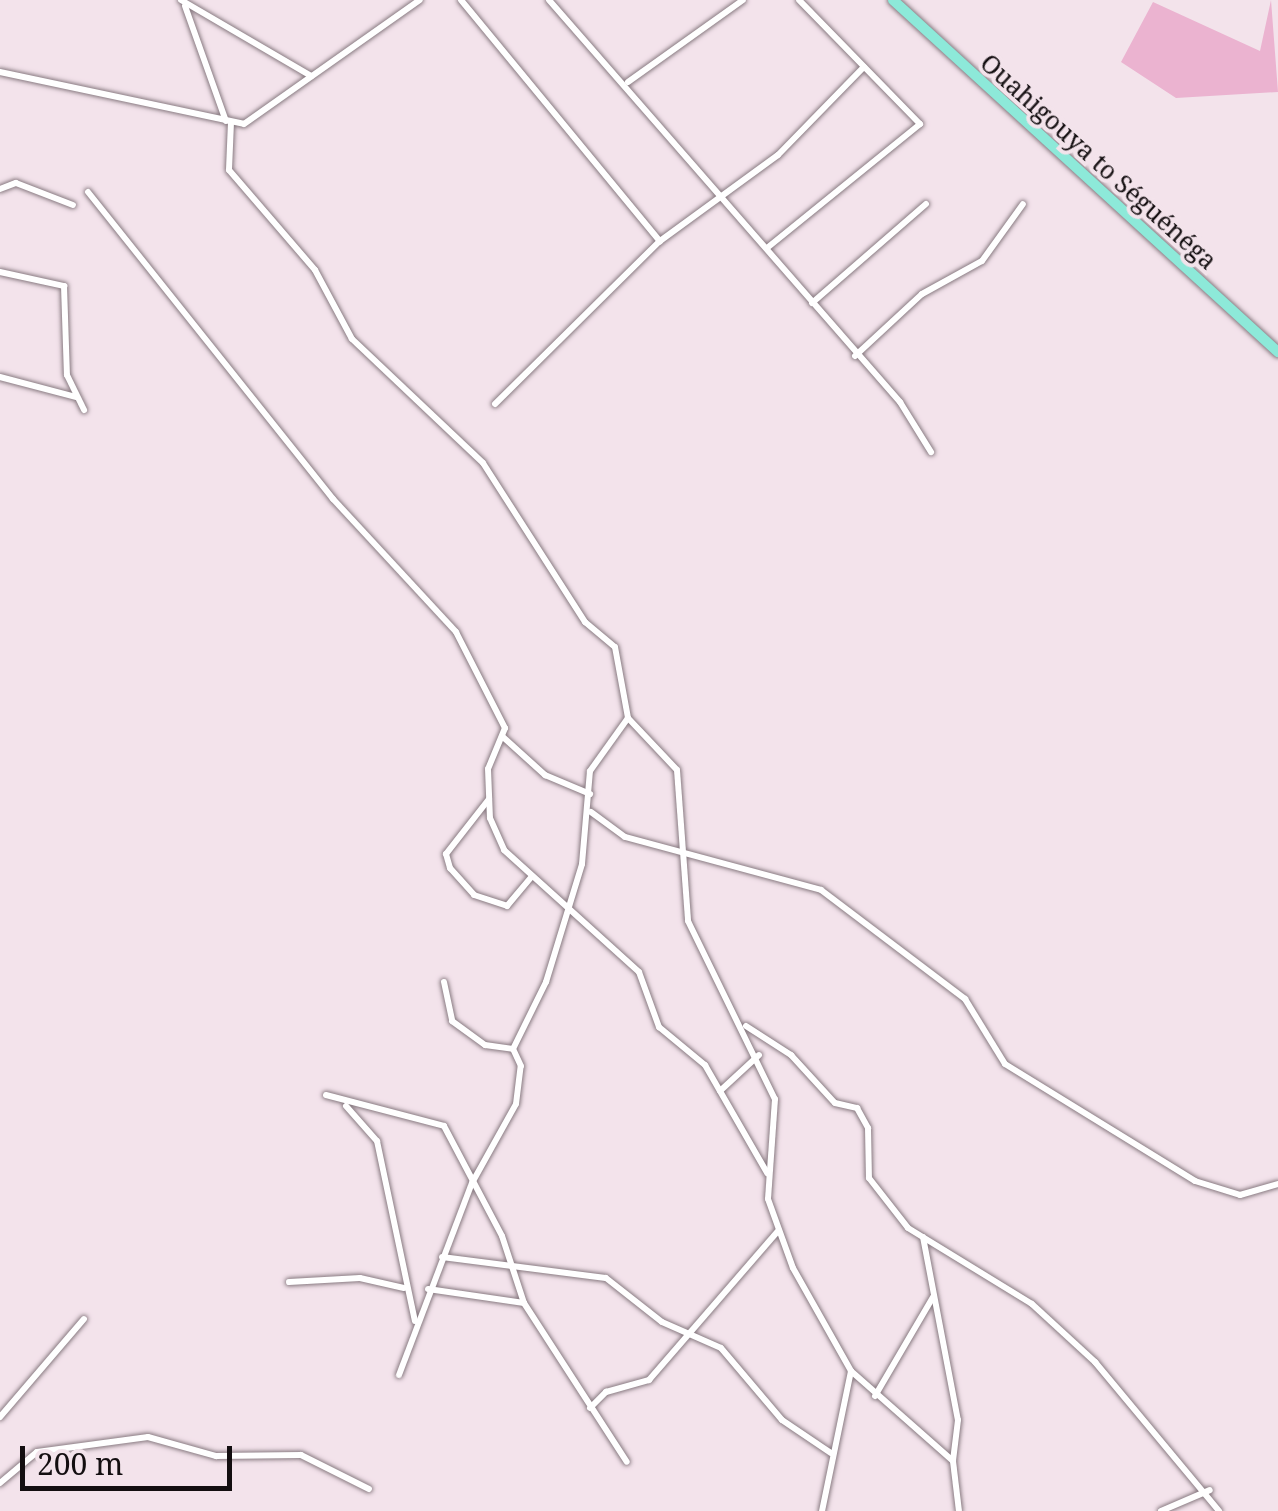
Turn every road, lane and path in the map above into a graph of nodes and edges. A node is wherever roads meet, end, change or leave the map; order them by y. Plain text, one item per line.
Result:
1 (420, 0) edge
2 (461, 0) edge
3 (550, 0) edge
4 (743, 0) edge
5 (799, 0) edge
6 (894, 0) edge
7 (183, 2) edge
8 (864, 66) junction
9 (0, 72) edge
10 (311, 76) junction
11 (627, 82) junction
12 (229, 121) junction
13 (0, 190) edge
14 (88, 192) dead end
15 (721, 198) junction
16 (73, 204) dead end
17 (926, 204) dead end
18 (1023, 204) dead end
19 (660, 240) junction
20 (767, 248) junction
21 (0, 272) edge
22 (812, 303) junction
23 (1278, 352) edge
24 (855, 356) junction
25 (0, 378) edge
26 (76, 398) junction
27 (495, 404) dead end
28 (84, 410) dead end
29 (931, 452) dead end
30 (628, 718) junction
31 (502, 736) junction
32 (590, 794) junction
33 (490, 798) junction
34 (591, 812) junction
35 (681, 848) junction
36 (532, 876) junction
37 (568, 904) junction
38 (444, 982) dead end
39 (745, 1025) junction
40 (512, 1050) junction
41 (759, 1055) junction
42 (720, 1091) junction
43 (326, 1095) dead end
44 (346, 1105) junction
45 (768, 1174) junction
46 (472, 1183) junction
47 (1278, 1184) edge
48 (779, 1230) junction
49 (922, 1236) junction
50 (442, 1257) junction
51 (512, 1267) junction
52 (289, 1282) dead end
53 (404, 1288) junction
54 (428, 1290) junction
55 (934, 1296) junction
56 (524, 1304) junction
57 (84, 1319) dead end
58 (415, 1321) junction
59 (691, 1334) junction
60 (851, 1372) junction
61 (400, 1376) dead end
62 (876, 1396) junction
63 (590, 1408) junction
64 (0, 1417) edge
65 (831, 1453) junction
66 (953, 1461) junction
67 (626, 1462) dead end
68 (0, 1482) edge
69 (369, 1489) dead end
70 (1210, 1490) junction
71 (822, 1511) edge
72 (959, 1511) edge
73 (1161, 1511) edge
74 (1219, 1511) edge

1 - 10 street
2 - 19 street
3 - 11 street
4 - 11 street
5 - 8 street
6 - 23 main road, Ouahigouya to Séguénéga
7 - 10 street
7 - 12 street
8 - 15 street
8 - 20 street
9 - 12 street
10 - 12 street
11 - 15 street
12 - 30 street
13 - 16 street
14 - 31 street
15 - 19 street
15 - 20 street
17 - 22 street
18 - 24 street
19 - 27 street
20 - 22 street
21 - 26 street
22 - 24 street
24 - 29 street
25 - 26 street
26 - 28 street
30 - 32 street
30 - 35 street
31 - 32 street
31 - 33 street
32 - 34 street
33 - 36 street
33 - 36 street
34 - 35 street
34 - 37 street
35 - 39 street
35 - 47 street
36 - 37 street
37 - 40 street
37 - 42 street
38 - 40 street
39 - 41 street
39 - 49 street
40 - 46 street
41 - 42 street
41 - 45 street
42 - 45 street
43 - 44 street
44 - 46 street
44 - 53 street
45 - 48 street
46 - 50 street
46 - 51 street
48 - 59 street
48 - 60 street
49 - 55 street
49 - 70 street
50 - 51 street
50 - 54 street
51 - 56 street
51 - 59 street
52 - 53 street
53 - 58 street
54 - 56 street
54 - 58 street
55 - 62 street
55 - 66 street
56 - 63 street
57 - 64 street
58 - 61 street
59 - 63 street
59 - 65 street
60 - 62 street
60 - 65 street
62 - 66 street
63 - 67 street
65 - 71 street
66 - 72 street
68 - 69 street
70 - 73 street
70 - 74 street

